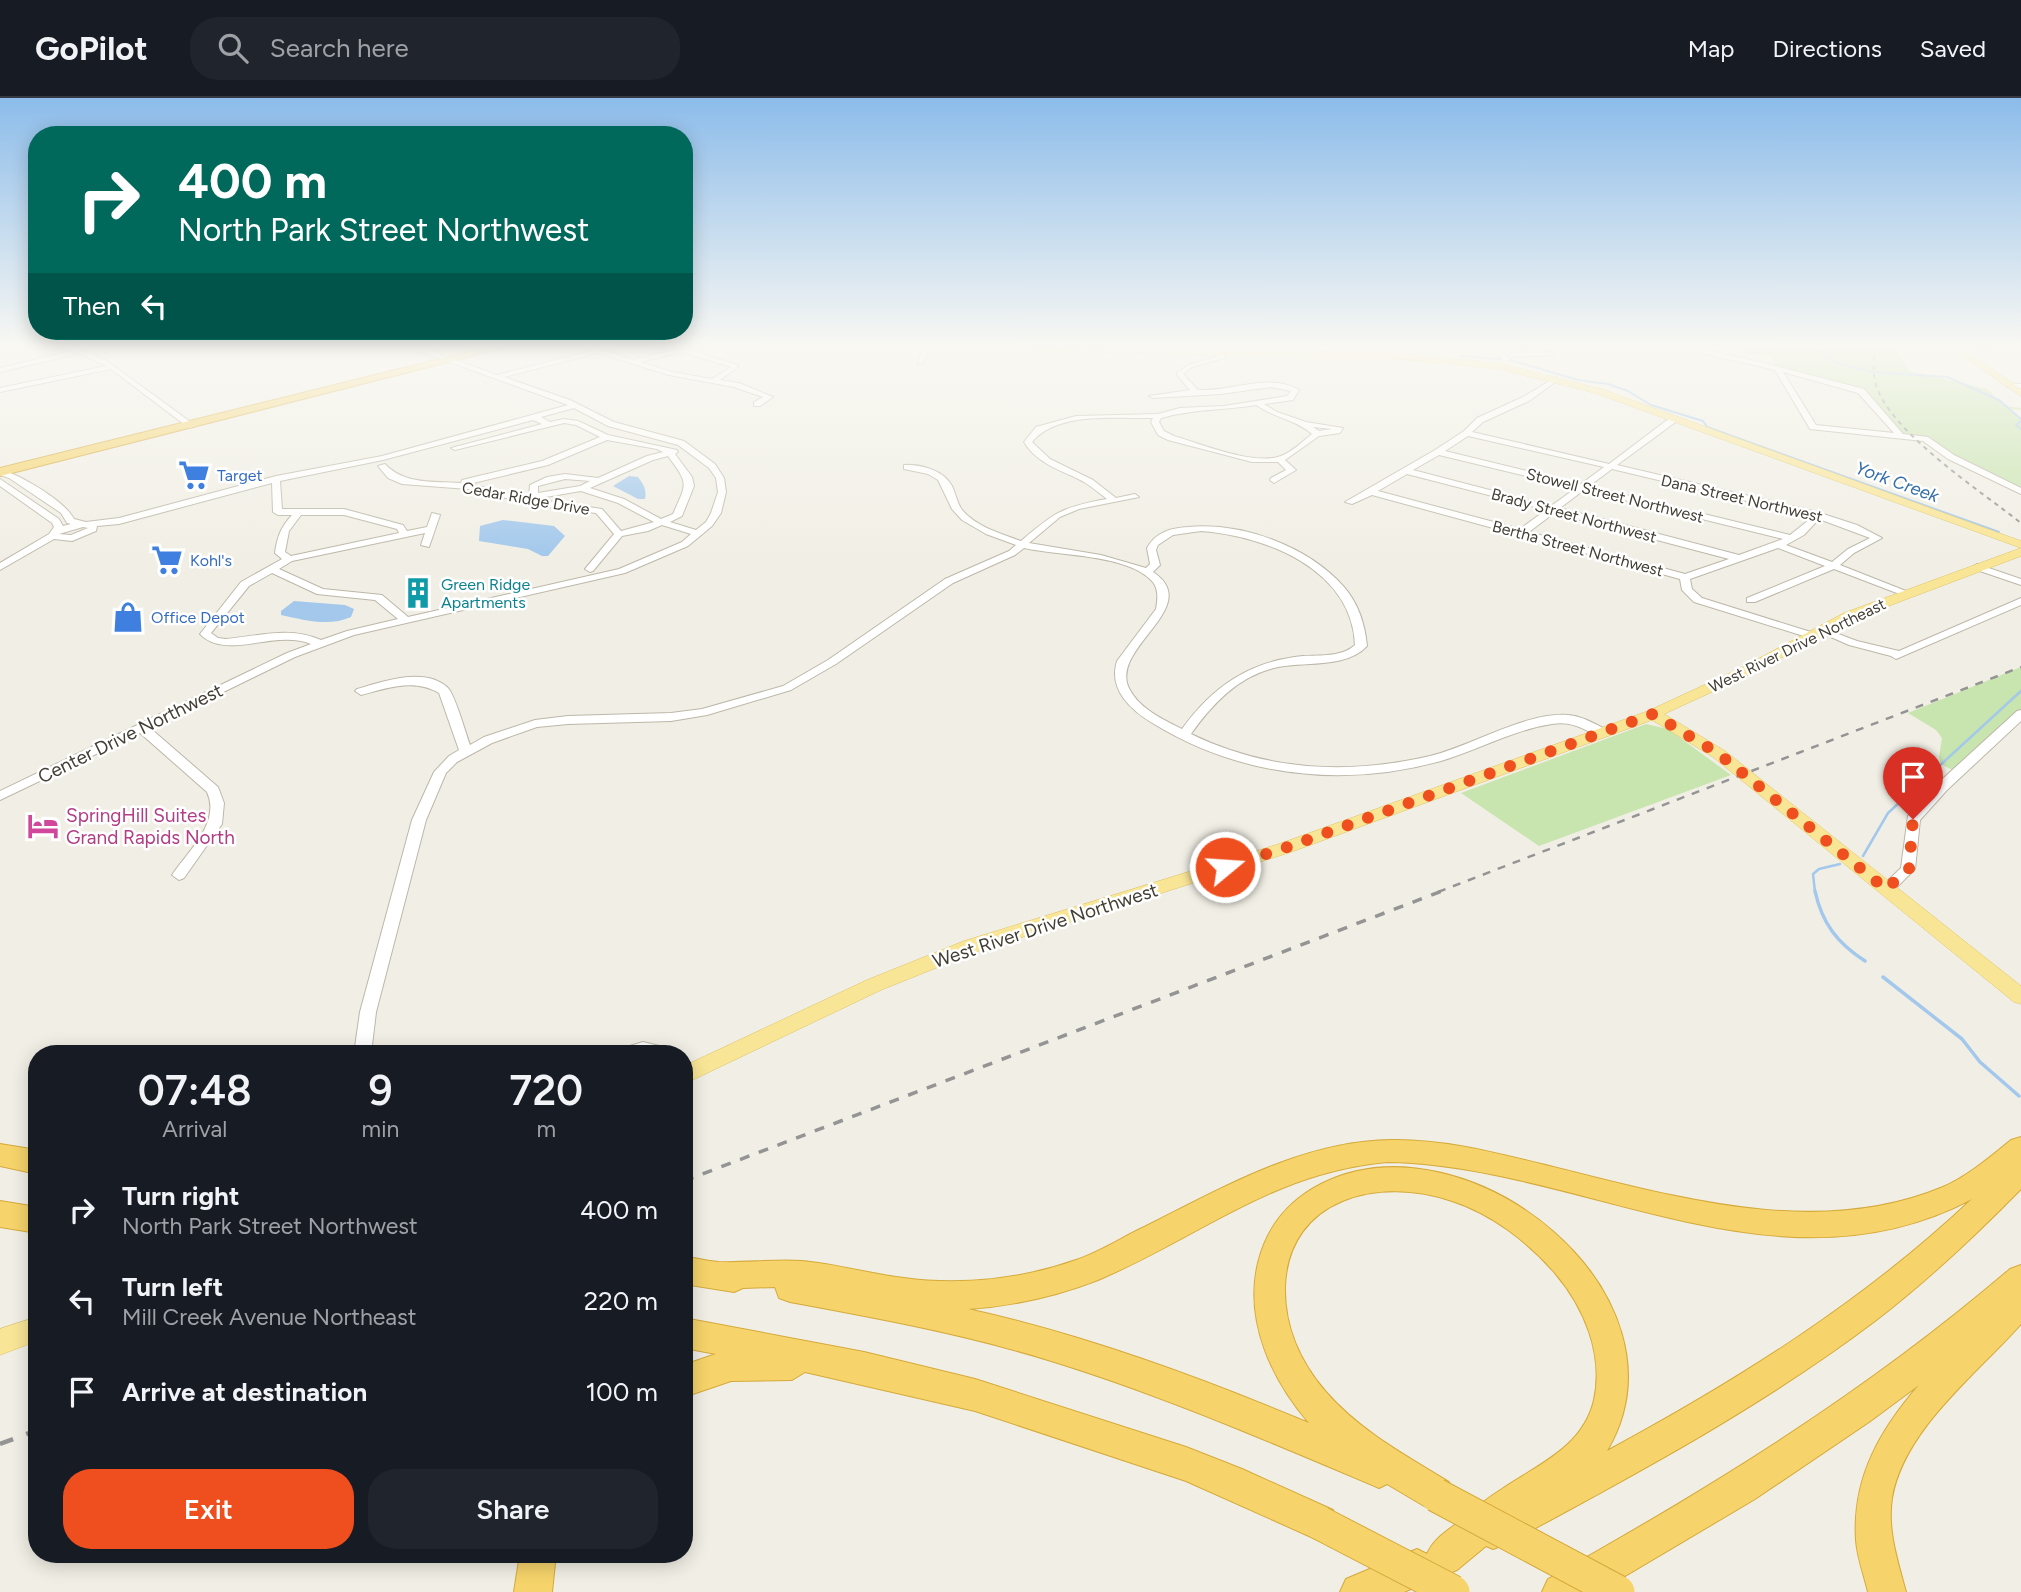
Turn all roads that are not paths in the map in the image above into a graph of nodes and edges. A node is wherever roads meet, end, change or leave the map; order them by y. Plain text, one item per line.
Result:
1 (1158, 416) edge
2 (176, 417) edge
3 (229, 417) edge
4 (534, 417) joint
5 (596, 417) edge
6 (1128, 417) edge
7 (1282, 417) edge
8 (1489, 417) edge
9 (1667, 417) edge
10 (1805, 417) edge
11 (1884, 417) edge
12 (1674, 419) junction
13 (1305, 424) junction
14 (549, 425) junction
15 (192, 426) junction
16 (1467, 433) junction
17 (1317, 434) junction
18 (606, 437) junction
19 (1901, 437) junction
20 (689, 448) junction
21 (1438, 452) junction
22 (670, 453) junction
23 (1280, 460) junction
24 (382, 466) junction
25 (1609, 466) junction
26 (907, 467) dead end
27 (1406, 471) junction
28 (1, 476) edge
29 (1274, 480) dead end
30 (596, 481) junction
31 (277, 483) junction
32 (454, 485) junction
33 (1581, 487) junction
34 (582, 488) junction
35 (2021, 491) edge
36 (1371, 492) junction
37 (529, 496) junction
38 (1135, 497) dead end
39 (1113, 500) junction
40 (1349, 502) dead end
41 (1553, 509) junction
42 (298, 513) junction
43 (1814, 514) junction
44 (435, 515) dead end
45 (660, 522) junction
46 (87, 527) junction
47 (430, 529) junction
48 (404, 533) junction
49 (1521, 533) junction
50 (53, 534) junction
51 (619, 534) junction
52 (699, 534) junction
53 (1792, 538) junction
54 (65, 539) junction
55 (426, 545) dead end
56 (1024, 545) junction
57 (1779, 545) junction
58 (2021, 545) edge
59 (30, 548) junction
60 (2021, 552) edge
61 (1742, 558) junction
62 (289, 559) junction
63 (1833, 566) junction
64 (0, 567) edge
65 (1977, 567) junction
66 (270, 568) junction
67 (590, 569) dead end
68 (1149, 571) junction
69 (1685, 577) junction
70 (2021, 582) edge
71 (1906, 593) junction
72 (1751, 600) dead end
73 (2021, 601) edge
74 (405, 620) junction
75 (1815, 633) junction
76 (320, 644) junction
77 (361, 691) dead end
78 (1653, 714) junction
79 (2021, 714) edge
80 (142, 728) junction
81 (1603, 733) junction
82 (1184, 735) junction
83 (466, 751) junction
84 (0, 796) edge
85 (178, 876) dead end
86 (1886, 889) junction
87 (2021, 997) edge
88 (363, 1045) edge
89 (693, 1069) edge
90 (2021, 1148) edge
91 (0, 1155) edge
92 (28, 1160) edge
93 (2021, 1171) edge
94 (0, 1214) edge
95 (28, 1219) edge
96 (693, 1271) edge
97 (722, 1275) junction
98 (2021, 1279) edge
99 (2021, 1301) edge
100 (28, 1332) edge
101 (693, 1335) edge
102 (0, 1342) edge
103 (864, 1368) junction
104 (693, 1378) edge
105 (1436, 1495) junction
106 (1444, 1557) junction
107 (537, 1563) edge
108 (533, 1592) edge
109 (1359, 1592) edge
110 (1453, 1592) edge
111 (1561, 1592) edge
112 (1618, 1592) edge
113 (1887, 1592) edge

1 - 23 street
2 - 15 street
3 - 15 highway
4 - 14 street
4 - 31 street
5 - 20 street
6 - 39 street
7 - 13 street
8 - 16 street
9 - 12 main road
10 - 19 street
11 - 19 street
12 - 25 street
12 - 58 main road
13 - 17 street
13 - 17 street
14 - 18 street
14 - 24 street
15 - 28 highway
16 - 21 street
16 - 25 street, Dana Street Northwest
17 - 23 street
18 - 22 street
18 - 32 street
19 - 35 street
20 - 22 street
20 - 52 street
21 - 27 street
21 - 33 street, Stowell Street Northwest
22 - 30 street
22 - 45 street
23 - 29 street
24 - 31 street
24 - 32 street, Cedar Ridge Drive
25 - 33 street
25 - 43 street, Dana Street Northwest
26 - 56 street
27 - 36 street
27 - 41 street, Brady Street Northwest
28 - 46 street
28 - 50 street
30 - 34 street
30 - 37 street
31 - 42 street
31 - 46 street
32 - 37 street, Cedar Ridge Drive
33 - 41 street
33 - 53 street, Stowell Street Northwest
34 - 37 street
34 - 45 street
36 - 40 street
36 - 49 street, Bertha Street Northwest
37 - 51 street, Cedar Ridge Drive
38 - 39 street
39 - 56 street
41 - 49 street
41 - 61 street, Brady Street Northwest
42 - 48 street
42 - 62 street
43 - 53 street
43 - 63 street, Dana Street Northwest
44 - 47 street
45 - 51 street
45 - 52 street
46 - 50 street
46 - 54 street
47 - 48 street
47 - 55 street
48 - 62 street
49 - 69 street, Bertha Street Northwest
50 - 54 street
50 - 59 street
51 - 67 street
52 - 74 street, Center Drive Northwest
53 - 57 street
54 - 59 street
56 - 68 street
56 - 83 street
57 - 61 street
57 - 63 street
59 - 64 street
60 - 65 main road, West River Drive Northeast
61 - 69 street
62 - 66 street
63 - 71 street
63 - 72 street, Dana Street Northwest
65 - 70 street
65 - 71 main road, West River Drive Northeast
66 - 74 street
66 - 76 street
68 - 82 street
68 - 82 street
69 - 75 street, Bertha Street Northwest
71 - 75 main road, West River Drive Northeast
73 - 75 street, Bertha Street Northwest
74 - 76 street, Center Drive Northwest
75 - 78 main road, West River Drive Northeast
76 - 80 street, Center Drive Northwest
77 - 83 street
78 - 81 main road, West River Drive Northwest
78 - 86 main road
79 - 86 street
80 - 84 street, Center Drive Northwest
80 - 85 street
81 - 82 street
81 - 89 main road, West River Drive Northwest
83 - 88 street
86 - 87 main road
90 - 97 highway
91 - 92 highway
93 - 106 highway
94 - 95 highway
96 - 97 highway
97 - 105 highway
98 - 111 highway
99 - 113 highway
100 - 102 main road
101 - 103 highway
103 - 104 highway
103 - 110 highway, bridge
105 - 106 highway
105 - 112 highway, bridge
106 - 109 highway
107 - 108 highway

